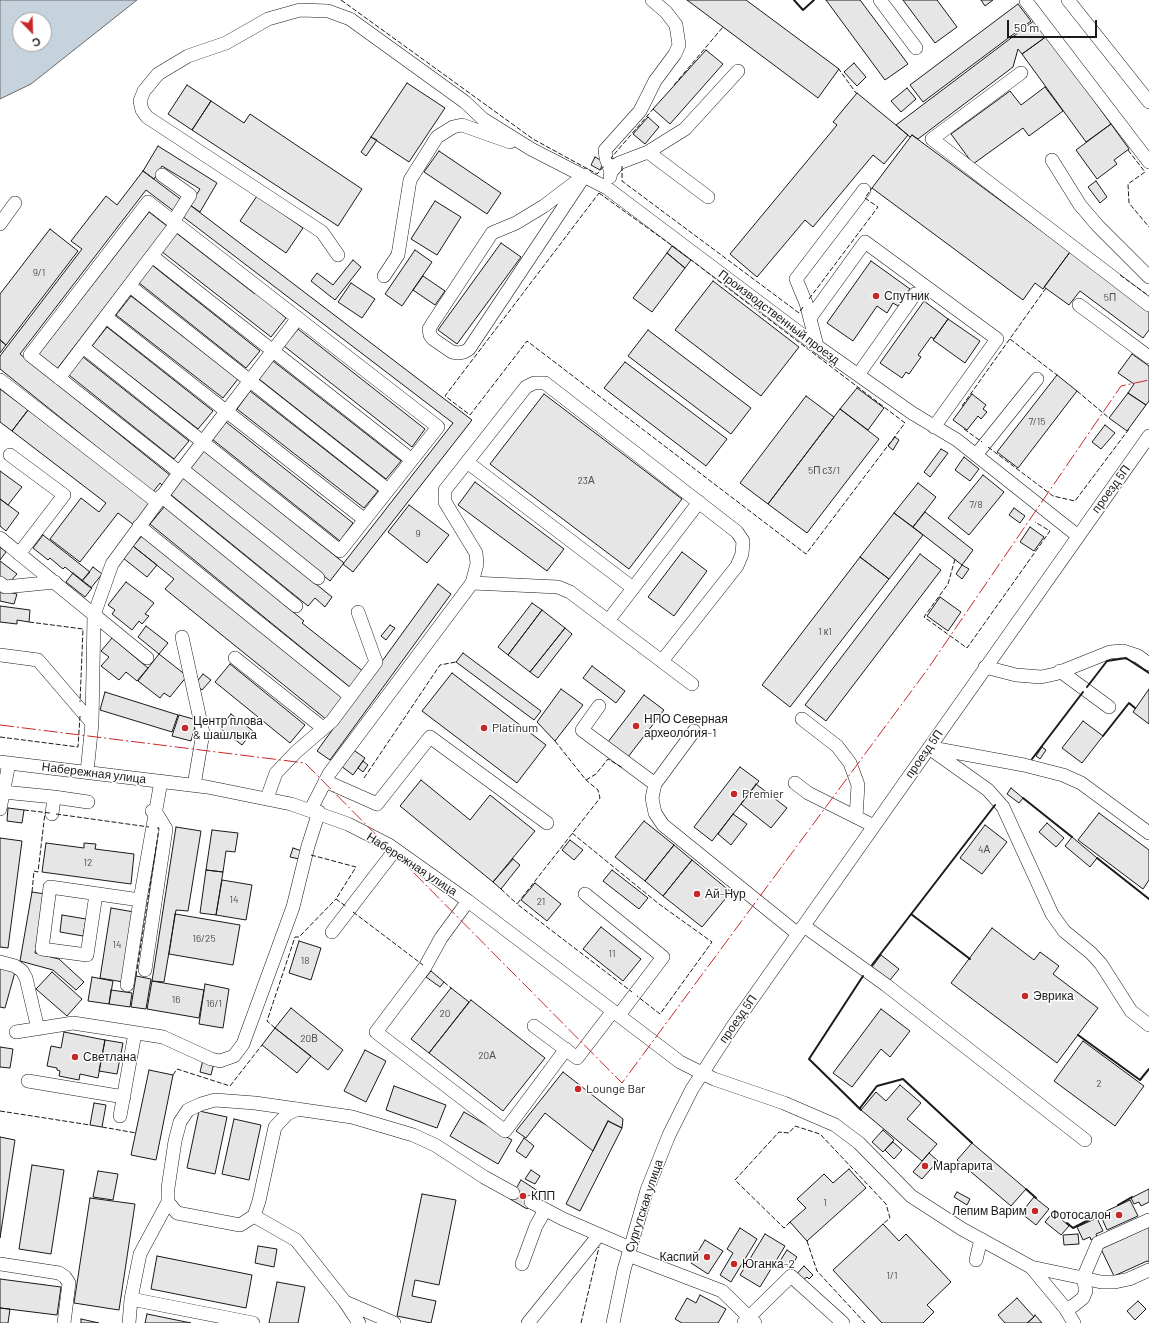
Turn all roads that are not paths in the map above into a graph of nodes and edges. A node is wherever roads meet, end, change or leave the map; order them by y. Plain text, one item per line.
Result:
1 (652, 0) edge
2 (880, 0) edge
3 (1068, 0) edge
4 (1026, 1) dead end
5 (316, 5) edge
6 (916, 48) dead end
7 (738, 71) dead end
8 (1021, 73) dead end
9 (1149, 102) edge
10 (473, 110) junction
11 (462, 125) junction
12 (531, 149) junction
13 (648, 152) junction
14 (1052, 160) dead end
15 (1149, 162) edge
16 (611, 172) junction
17 (162, 175) dead end
18 (585, 175) junction
19 (607, 188) junction
20 (864, 190) dead end
21 (708, 197) dead end
22 (15, 204) dead end
23 (175, 223) junction
24 (0, 224) edge
25 (338, 255) dead end
26 (152, 256) junction
27 (384, 276) dead end
28 (1149, 277) edge
29 (130, 286) junction
30 (915, 294) dead end
31 (1079, 305) dead end
32 (1149, 305) edge
33 (106, 317) junction
34 (298, 318) junction
35 (810, 318) junction
36 (817, 346) junction
37 (83, 347) junction
38 (273, 350) junction
39 (1149, 357) edge
40 (858, 375) junction
41 (59, 378) junction
42 (1037, 379) dead end
43 (0, 380) edge
44 (249, 381) junction
45 (226, 411) junction
46 (934, 427) junction
47 (1149, 436) edge
48 (202, 441) junction
49 (10, 455) dead end
50 (976, 455) junction
51 (412, 460) junction
52 (467, 462) junction
53 (180, 471) junction
54 (388, 490) junction
55 (159, 499) junction
56 (699, 502) junction
57 (365, 520) junction
58 (139, 526) junction
59 (1078, 536) junction
60 (0, 538) edge
61 (20, 554) junction
62 (318, 578) dead end
63 (55, 582) junction
64 (0, 583) edge
65 (472, 583) junction
66 (633, 588) junction
67 (296, 606) dead end
68 (358, 612) dead end
69 (94, 615) junction
70 (608, 621) junction
71 (182, 637) dead end
72 (0, 655) edge
73 (147, 658) dead end
74 (235, 658) dead end
75 (662, 661) junction
76 (1149, 664) edge
77 (985, 666) junction
78 (1060, 671) junction
79 (692, 684) dead end
80 (350, 696) junction
81 (599, 706) dead end
82 (1109, 707) dead end
83 (802, 719) dead end
84 (92, 723) junction
85 (323, 728) junction
86 (694, 730) dead end
87 (929, 748) junction
88 (4, 763) edge
89 (87, 772) junction
90 (161, 781) junction
91 (325, 781) junction
92 (795, 782) dead end
93 (655, 784) junction
94 (194, 785) junction
95 (3, 792) junction
96 (54, 797) junction
97 (267, 798) junction
98 (88, 802) dead end
99 (0, 809) edge
100 (153, 811) junction
101 (315, 811) junction
102 (52, 814) dead end
103 (856, 817) junction
104 (547, 823) dead end
105 (874, 826) junction
106 (1149, 833) edge
107 (395, 850) junction
108 (96, 894) junction
109 (585, 894) dead end
110 (140, 900) junction
111 (468, 901) junction
112 (801, 930) junction
113 (332, 932) dead end
114 (0, 962) edge
115 (145, 970) dead end
116 (127, 986) dead end
117 (616, 1013) junction
118 (1149, 1025) edge
119 (534, 1026) dead end
120 (38, 1028) junction
121 (16, 1032) dead end
122 (135, 1033) junction
123 (566, 1050) junction
124 (702, 1074) junction
125 (28, 1081) dead end
126 (124, 1097) junction
127 (298, 1109) junction
128 (120, 1116) dead end
129 (1085, 1140) dead end
130 (513, 1193) tunnel mouth
131 (168, 1202) junction
132 (531, 1202) tunnel mouth
133 (545, 1210) junction
134 (254, 1216) junction
135 (1149, 1220) edge
136 (599, 1235) junction
137 (982, 1239) junction
138 (629, 1251) junction
139 (976, 1260) dead end
140 (0, 1264) edge
141 (522, 1264) dead end
142 (1031, 1266) junction
143 (1149, 1270) edge
144 (1083, 1278) junction
145 (131, 1299) junction
146 (345, 1302) junction
147 (1065, 1308) junction
148 (748, 1321) edge
149 (64, 1323) edge
150 (129, 1323) edge
151 (252, 1323) edge
152 (359, 1323) edge
153 (394, 1323) edge
154 (528, 1323) edge
155 (613, 1323) edge
156 (843, 1323) edge
157 (1074, 1323) edge

1 - 16 street
2 - 6 street
3 - 9 street
4 - 15 street
5 - 10 street, Производственный проезд
5 - 25 street, Производственный проезд
7 - 13 street
8 - 32 street
10 - 11 street
10 - 12 street, Производственный проезд
11 - 12 street
11 - 27 street
12 - 18 street, Производственный проезд
13 - 16 street
13 - 21 street
14 - 28 street
16 - 19 street
17 - 23 street
18 - 18 street
18 - 19 street, Производственный проезд
19 - 36 street, Производственный проезд
20 - 35 street
22 - 24 street
23 - 26 street
23 - 34 street
23 - 41 street
26 - 29 street
26 - 38 street
29 - 33 street
29 - 44 street
30 - 40 street
31 - 39 street
33 - 37 street
33 - 45 street
34 - 38 street
34 - 51 street
35 - 36 street
35 - 46 street
36 - 40 street, Производственный проезд
37 - 41 street
37 - 48 street
38 - 44 street
38 - 51 street
40 - 46 street, Производственный проезд
41 - 53 street
42 - 50 street
43 - 55 street
44 - 45 street
44 - 54 street
45 - 48 street
45 - 57 street
46 - 50 street, Производственный проезд
47 - 59 street, проезд 5П
48 - 53 street
48 - 57 street
49 - 61 street
50 - 59 street, Производственный проезд
51 - 54 street
52 - 56 street
52 - 65 street
52 - 66 street
53 - 55 street
53 - 62 street
54 - 57 street
55 - 58 street
55 - 67 street
56 - 66 street
56 - 75 street
58 - 69 street
58 - 80 street
59 - 77 street, проезд 5П
60 - 61 street
61 - 63 street
63 - 64 street
63 - 69 street
65 - 70 street
65 - 91 street
66 - 70 street
68 - 80 street
69 - 73 street
69 - 84 street
70 - 75 street
71 - 94 street
72 - 84 street
74 - 85 street
75 - 79 street
76 - 78 street
77 - 78 street
77 - 87 street, проезд 5П
78 - 82 street
80 - 85 street
81 - 93 street
83 - 103 street
84 - 89 street
85 - 97 street
86 - 93 street
87 - 105 street, проезд 5П
87 - 106 street
87 - 118 street
88 - 89 street, Набережная улица
88 - 95 street
89 - 90 street, Набережная улица
90 - 94 street, Набережная улица
90 - 100 street
91 - 101 street
91 - 104 street
92 - 103 street
93 - 112 street
94 - 97 street, Набережная улица
95 - 96 street
95 - 99 street
96 - 98 street
96 - 102 street
97 - 101 street, Набережная улица
100 - 110 street
100 - 115 street
101 - 107 street, Набережная улица
101 - 122 street
103 - 105 street
105 - 112 street, проезд 5П
107 - 111 street, Набережная улица
107 - 113 street
108 - 108 street
108 - 110 street
109 - 117 street
110 - 116 street
111 - 117 street, Набережная улица
111 - 123 street
112 - 124 street, проезд 5П
112 - 129 street
114 - 120 street
117 - 123 street
117 - 124 street, Набережная улица
119 - 123 street
120 - 121 street
120 - 122 street
122 - 126 street
124 - 137 street, Набережная улица
124 - 138 street, Сургутская улица
125 - 126 street
126 - 128 street
127 - 130 street
127 - 131 street
127 - 134 street
131 - 134 street
131 - 145 street
132 - 133 street
133 - 136 street
133 - 141 street
134 - 146 street
135 - 144 street
136 - 138 street
136 - 154 street
137 - 139 street
137 - 142 street, Набережная улица
138 - 148 street
138 - 155 street, Сургутская улица
140 - 149 street
142 - 144 street
142 - 147 street
143 - 144 street
144 - 147 street
145 - 150 street
145 - 151 street
146 - 152 street
146 - 153 street
147 - 157 street
148 - 156 street

